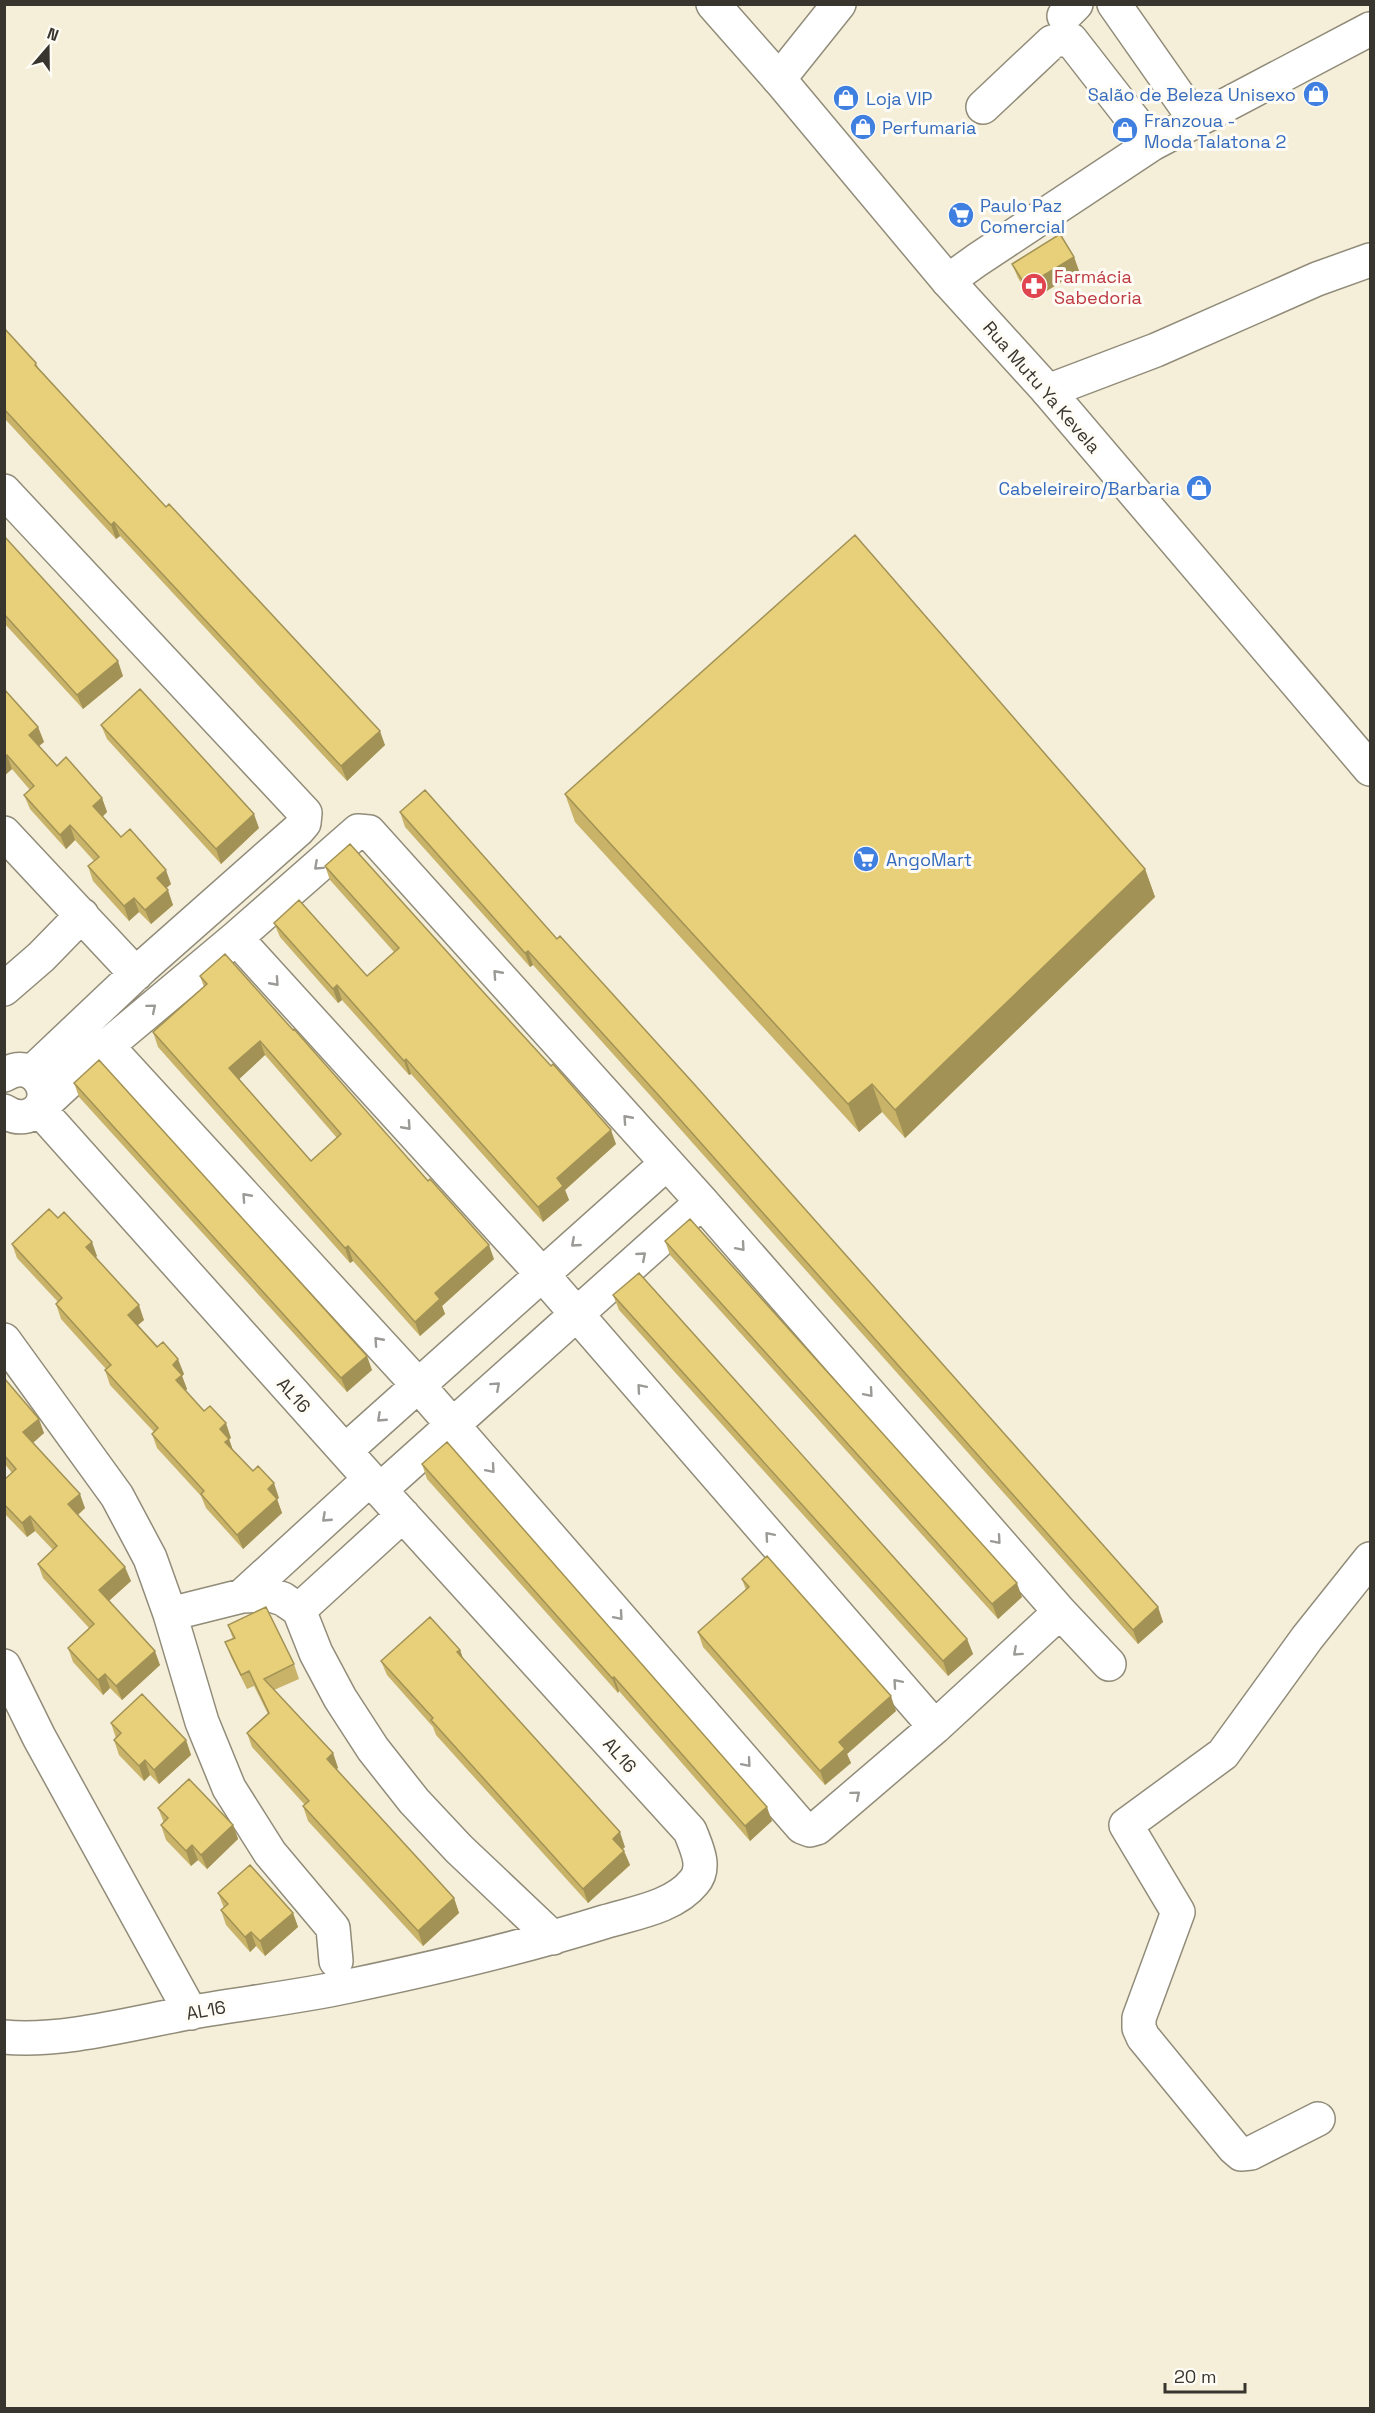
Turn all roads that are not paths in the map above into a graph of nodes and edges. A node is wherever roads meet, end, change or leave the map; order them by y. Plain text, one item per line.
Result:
1 (713, 4) edge
2 (839, 4) edge
3 (1114, 4) edge
4 (1360, 4) edge
5 (1371, 21) edge
6 (1371, 28) edge
7 (779, 79) junction
8 (983, 107) dead end
9 (1196, 121) junction
10 (1152, 144) junction
11 (1371, 260) edge
12 (948, 281) junction
13 (1048, 391) junction
14 (4, 490) edge
15 (1371, 769) edge
16 (4, 834) edge
17 (82, 915) junction
18 (236, 938) junction
19 (136, 974) junction
20 (4, 989) edge
21 (107, 1046) junction
22 (15, 1069) edge
23 (39, 1109) junction
24 (4, 1111) edge
25 (667, 1163) junction
26 (702, 1203) junction
27 (541, 1273) junction
28 (576, 1313) junction
29 (4, 1340) edge
30 (417, 1384) junction
31 (453, 1425) junction
32 (345, 1451) junction
33 (375, 1485) junction
34 (403, 1515) junction
35 (1371, 1559) edge
36 (242, 1596) junction
37 (299, 1610) junction
38 (1060, 1612) junction
39 (170, 1614) junction
40 (1108, 1664) dead end
41 (4, 1666) edge
42 (935, 1727) junction
43 (553, 1938) junction
44 (336, 1961) dead end
45 (191, 2013) junction
46 (4, 2037) edge
47 (1318, 2120) dead end

1 - 7 street, Rua Mutu Ya Kevela
2 - 7 street
3 - 9 street
4 - 5 street
6 - 9 street
7 - 12 street, Rua Mutu Ya Kevela
8 - 10 street
9 - 10 street
10 - 12 street
11 - 13 street
12 - 13 street, Rua Mutu Ya Kevela
13 - 15 street, Rua Mutu Ya Kevela
14 - 19 street
16 - 17 street
17 - 19 street
17 - 20 street
21 -> 18 street
25 -> 18 street
18 -> 27 street
19 - 22 street
21 - 23 street
30 -> 21 street
22 - 23 street
23 - 24 street
23 - 32 street, AL16
25 - 26 street
25 -> 27 street
28 -> 26 street
26 -> 38 street
27 - 28 street
27 - 30 street
31 -> 28 street
42 -> 28 street
29 - 39 street
30 - 31 street
30 -> 32 street
31 - 33 street
31 -> 42 street
32 - 33 street, AL16
33 - 34 street, AL16
33 -> 36 street
34 - 37 street
34 - 43 street, AL16
35 - 47 street
36 - 37 street
36 - 39 street
37 - 43 street
38 - 40 street
38 -> 42 street
39 - 44 street
41 - 45 street
43 - 45 street, AL16
45 - 46 street, AL16

